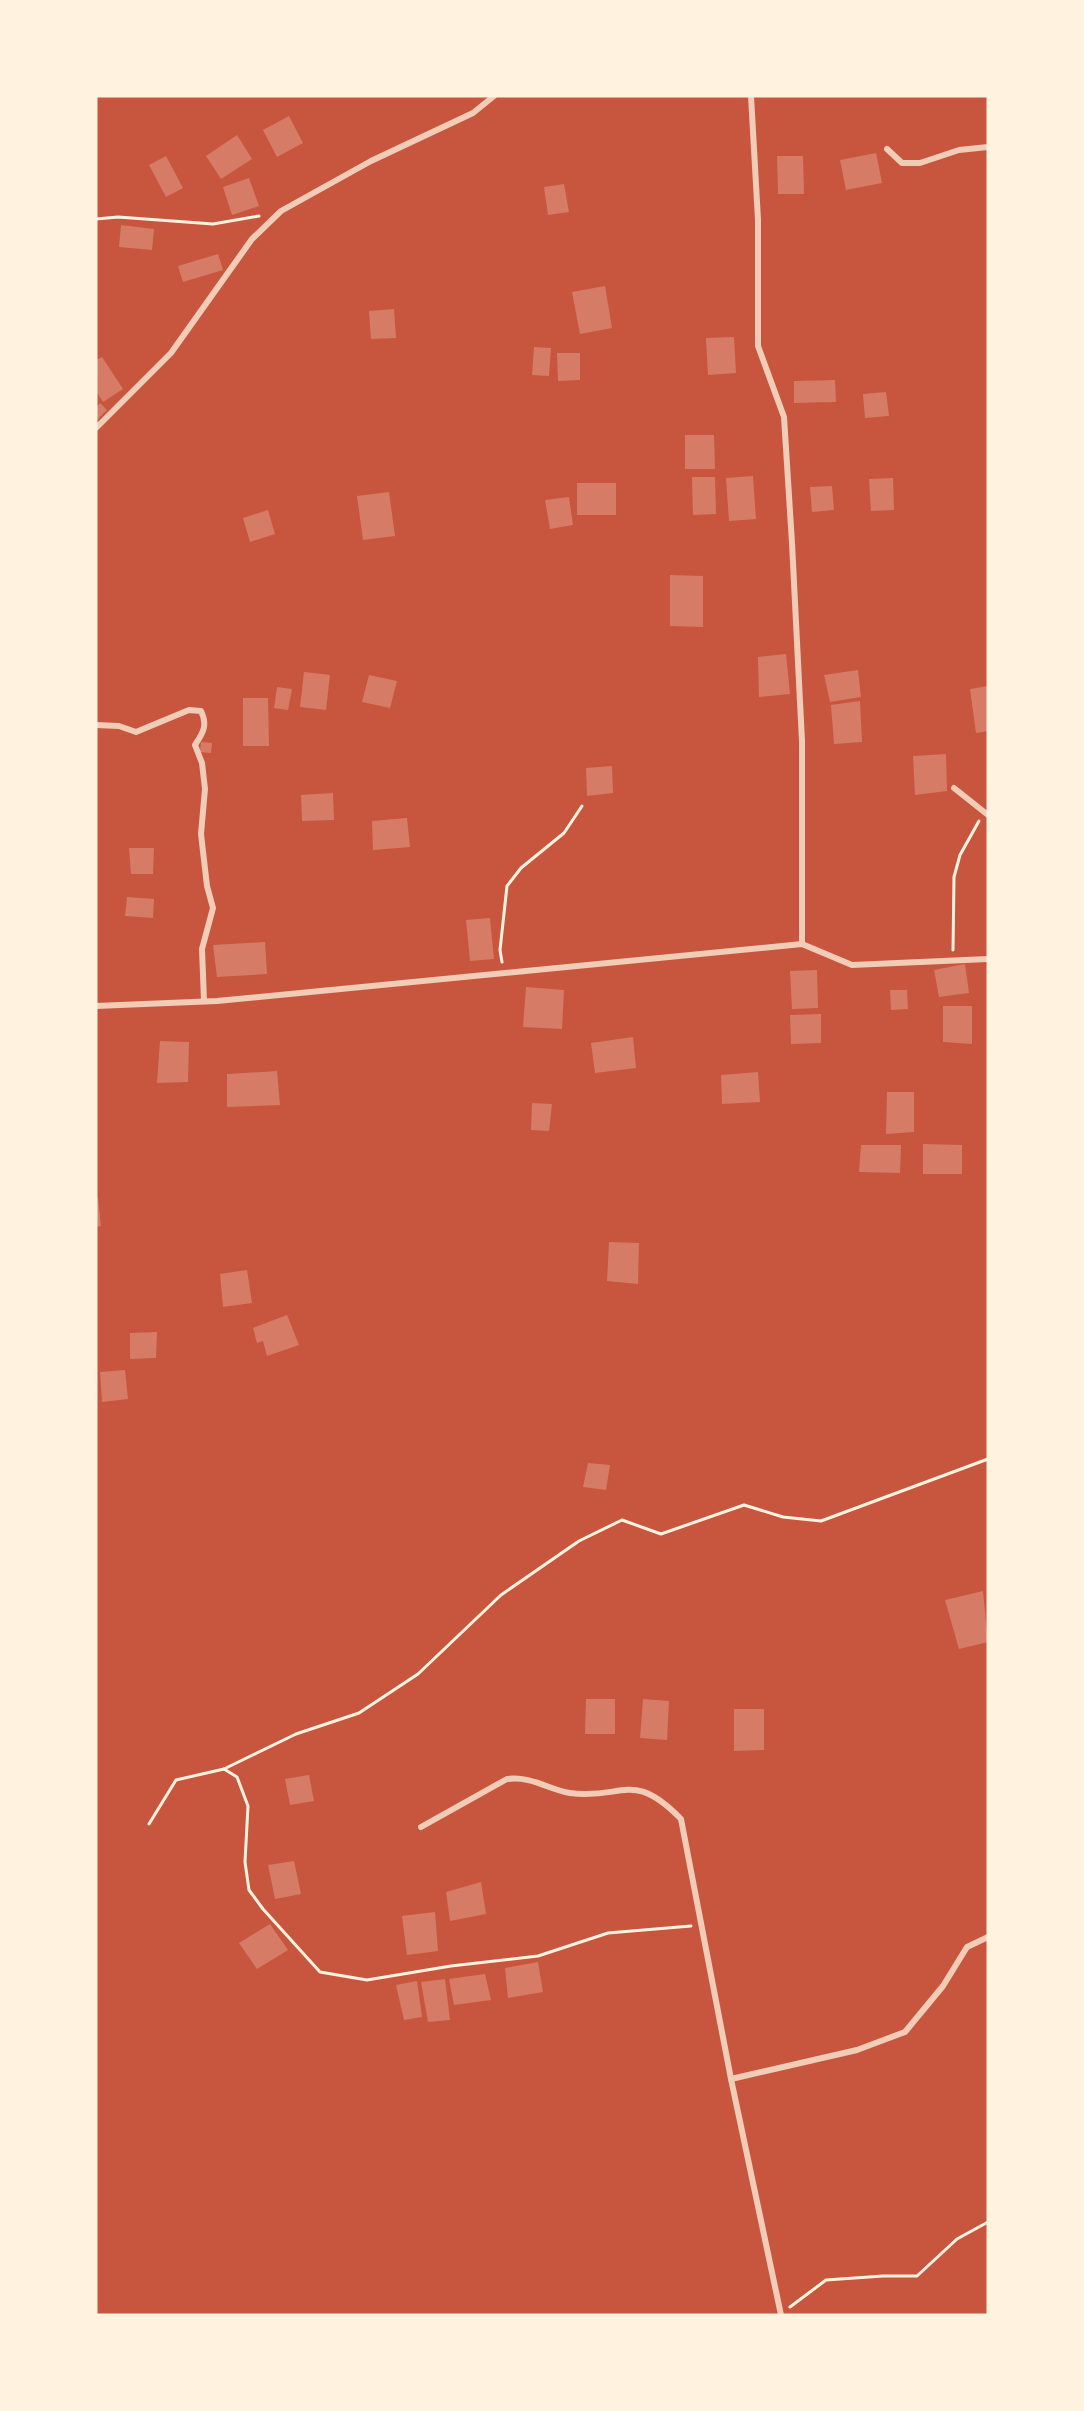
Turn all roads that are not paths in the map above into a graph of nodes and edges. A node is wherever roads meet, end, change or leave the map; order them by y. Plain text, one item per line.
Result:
1 (494, 96) edge
2 (751, 96) edge
3 (988, 147) edge
4 (886, 148) dead end
5 (96, 428) edge
6 (96, 725) edge
7 (954, 788) dead end
8 (986, 814) edge
9 (802, 944) junction
10 (988, 959) edge
11 (204, 1001) junction
12 (96, 1006) edge
13 (421, 1827) dead end
14 (988, 1937) edge
15 (731, 2079) junction
16 (780, 2314) edge

1 - 5 street
2 - 9 street
3 - 4 street
6 - 11 street
7 - 8 street
9 - 10 street
9 - 11 street
11 - 12 street
13 - 15 street
14 - 15 street
15 - 16 street

